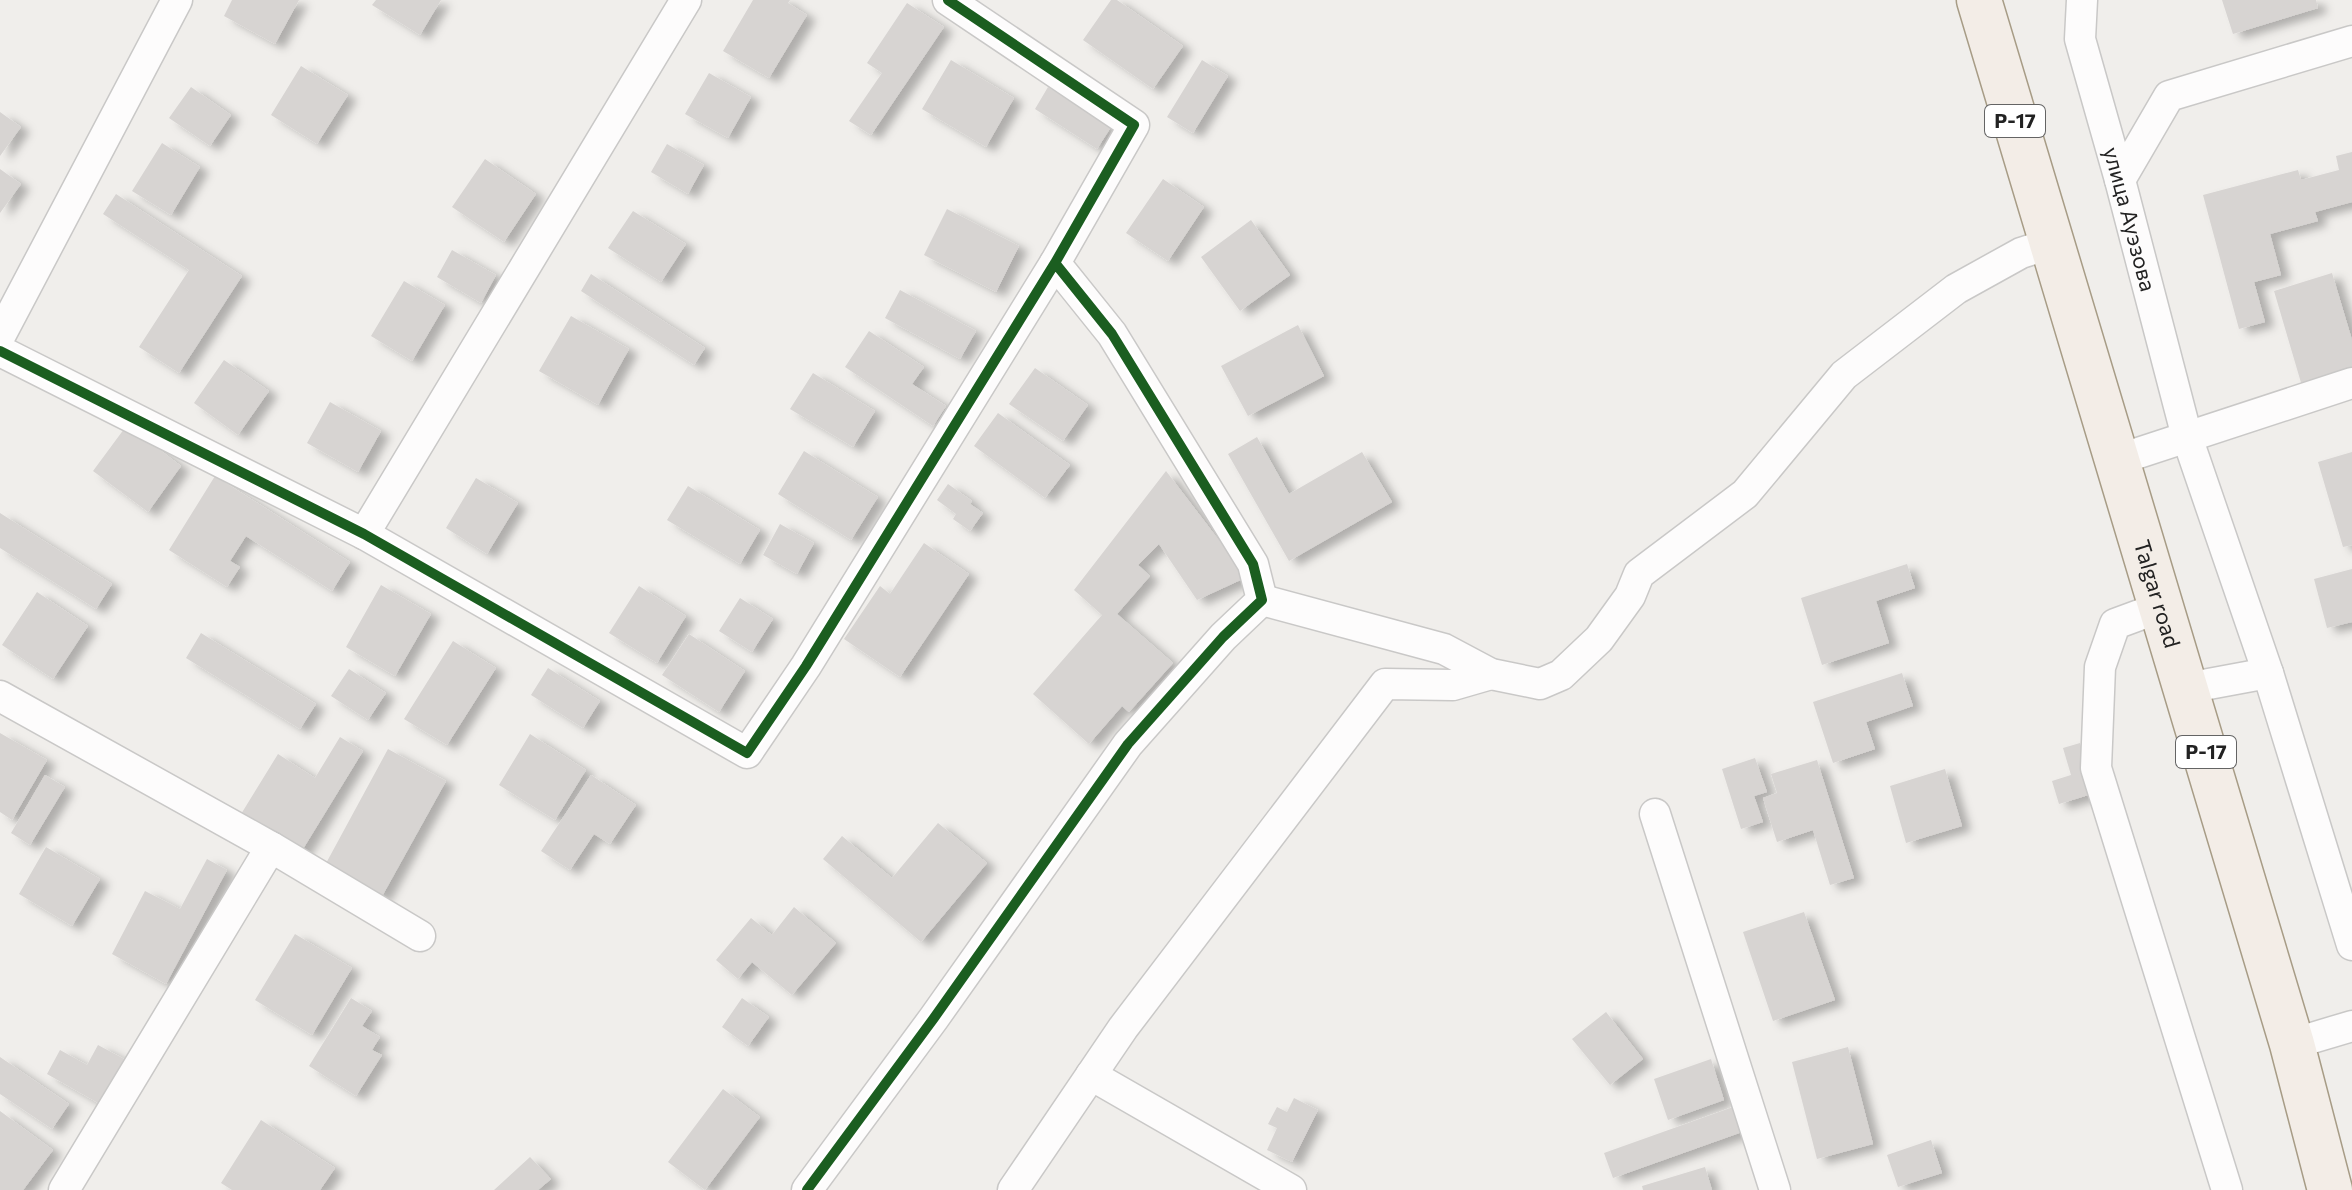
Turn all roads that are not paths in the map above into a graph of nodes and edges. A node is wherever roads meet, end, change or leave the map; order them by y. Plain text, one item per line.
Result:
1 (177, 0) edge
2 (686, 0) edge
3 (948, 0) edge
4 (1979, 0) edge
5 (2082, 0) edge
6 (2352, 41) edge
7 (2120, 180) junction
8 (2052, 243) junction
9 (1055, 263) junction
10 (0, 336) edge
11 (0, 351) edge
12 (2352, 383) edge
13 (2187, 437) junction
14 (2117, 460) junction
15 (364, 534) junction
16 (1262, 600) junction
17 (2161, 607) junction
18 (2268, 673) junction
19 (1491, 674) junction
20 (2187, 688) junction
21 (0, 696) edge
22 (1655, 814) dead end
23 (271, 847) junction
24 (420, 936) dead end
25 (2352, 945) edge
26 (2352, 1026) edge
27 (2292, 1044) junction
28 (1091, 1075) junction
29 (64, 1190) edge
30 (807, 1190) edge
31 (1013, 1190) edge
32 (1291, 1190) edge
33 (1775, 1190) edge
34 (2227, 1190) edge
35 (2330, 1190) edge

1 - 10 street
2 - 15 street
3 - 9 street
4 - 8 main road, Talgar road / P-17
5 - 7 street, улица Ауэзова
6 - 7 street
7 - 13 street, улица Ауэзова
8 - 14 main road, Talgar road / P-17
8 - 19 street
9 - 15 street
9 - 16 street
11 - 15 street
12 - 13 street
13 - 14 street
13 - 18 street, улица Ауэзова
14 - 17 main road, Talgar road / P-17
16 - 19 street
16 - 30 street
17 - 20 main road, Talgar road / P-17
17 - 34 street
18 - 20 street
18 - 25 street, улица Ауэзова
19 - 28 street
20 - 27 main road, Talgar road / P-17
21 - 23 street
22 - 33 street
23 - 24 street
23 - 29 street
26 - 27 street
27 - 35 main road, Talgar road / P-17
28 - 31 street
28 - 32 street

